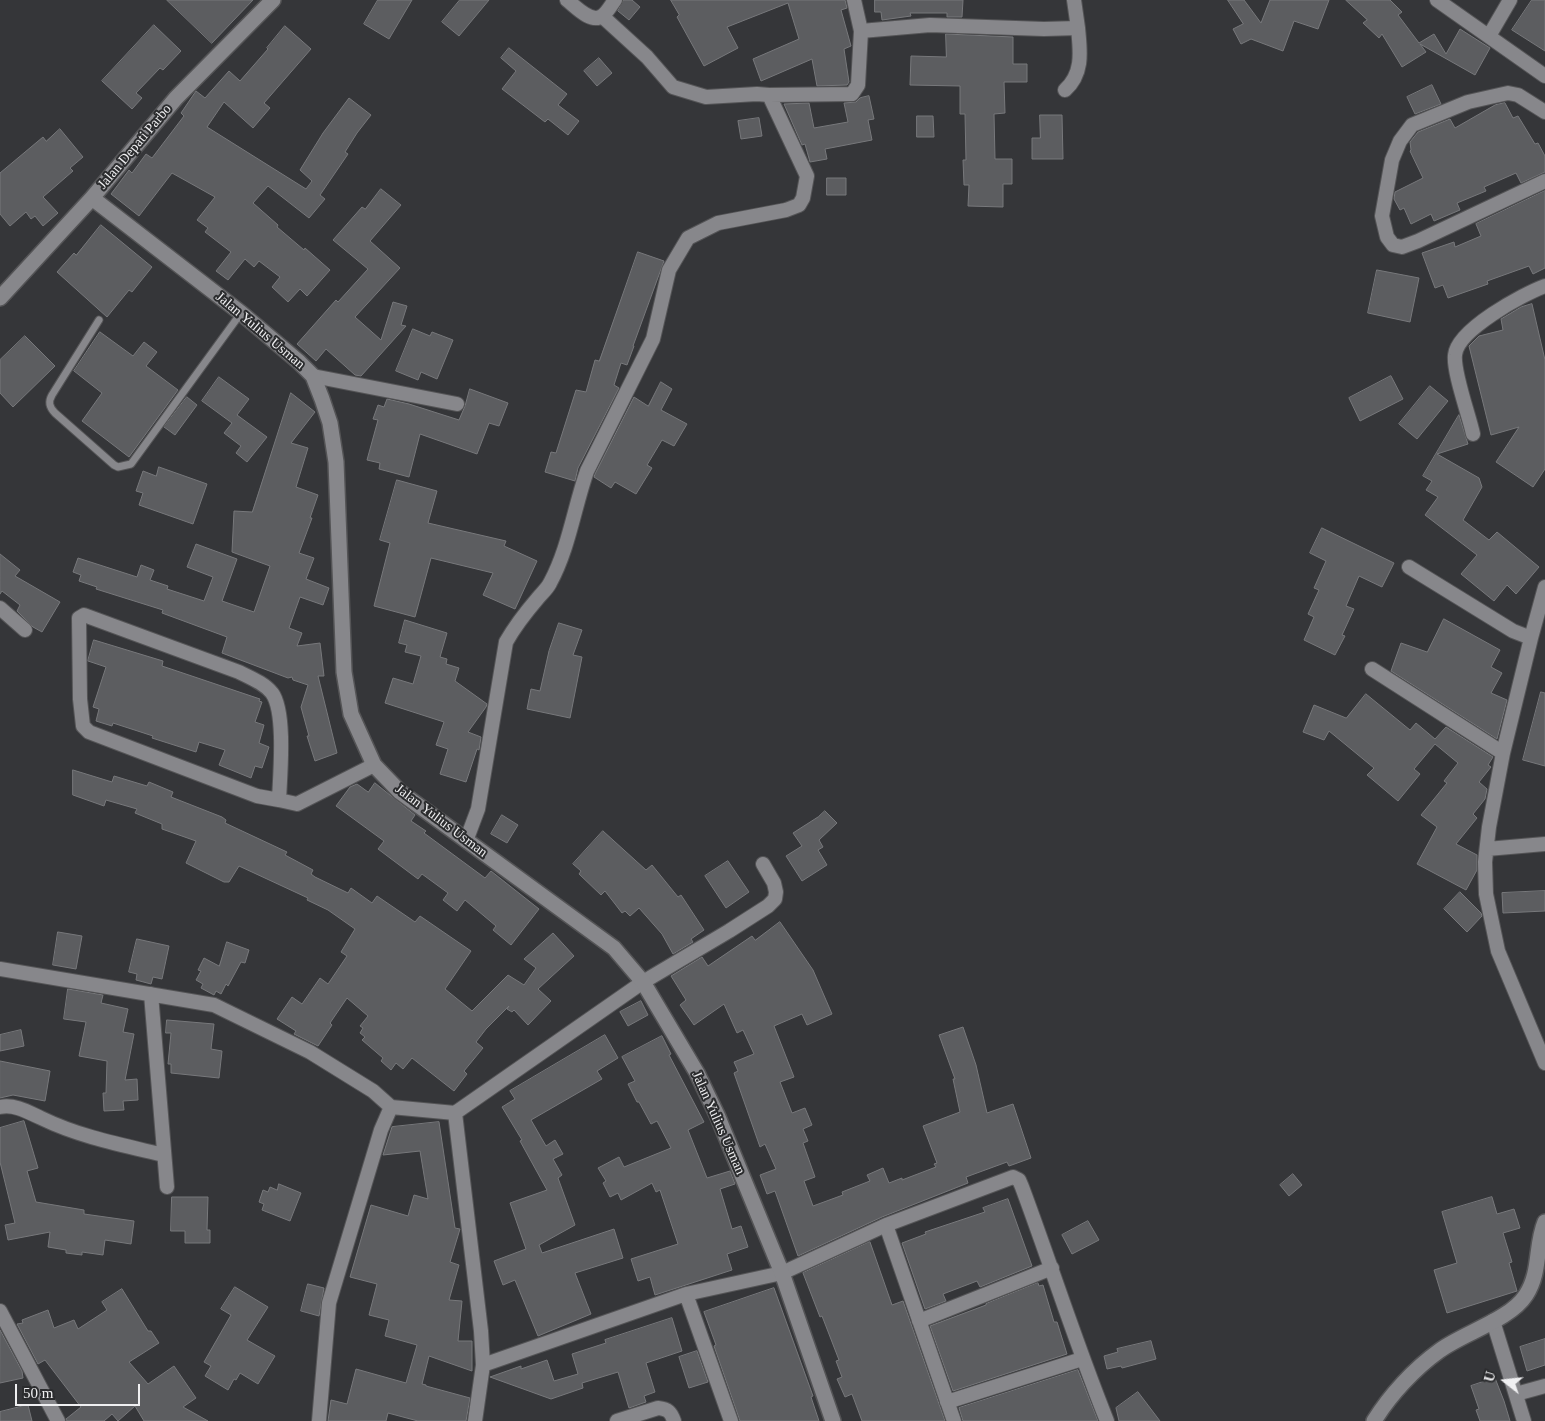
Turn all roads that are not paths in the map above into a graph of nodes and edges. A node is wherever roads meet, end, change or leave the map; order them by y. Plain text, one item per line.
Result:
1 (273, 0) edge
2 (567, 0) edge
3 (615, 0) edge
4 (854, 0) edge
5 (1074, 0) edge
6 (1437, 0) edge
7 (1510, 0) edge
8 (602, 16) junction
9 (1078, 28) junction
10 (861, 31) junction
11 (1489, 36) junction
12 (1545, 76) edge
13 (1065, 90) dead end
14 (769, 96) junction
15 (1545, 112) edge
16 (1545, 181) edge
17 (92, 198) junction
18 (1545, 286) edge
19 (0, 298) edge
20 (241, 313) junction
21 (99, 320) dead end
22 (312, 376) junction
23 (457, 404) dead end
24 (1474, 434) dead end
25 (1409, 568) dead end
26 (1545, 587) edge
27 (0, 608) edge
28 (25, 630) dead end
29 (1531, 638) junction
30 (1372, 670) dead end
31 (1503, 753) junction
32 (374, 765) junction
33 (279, 800) junction
34 (466, 841) junction
35 (1545, 844) edge
36 (1487, 849) junction
37 (764, 864) dead end
38 (0, 969) edge
39 (644, 982) junction
40 (151, 994) junction
41 (1545, 1063) edge
42 (0, 1107) edge
43 (391, 1107) junction
44 (454, 1113) junction
45 (164, 1155) junction
46 (167, 1187) dead end
47 (1545, 1222) edge
48 (886, 1225) junction
49 (1052, 1268) junction
50 (782, 1273) junction
51 (686, 1294) junction
52 (0, 1311) edge
53 (919, 1321) junction
54 (1493, 1321) junction
55 (1082, 1359) junction
56 (483, 1364) junction
57 (1545, 1386) edge
58 (1516, 1394) junction
59 (947, 1402) junction
60 (58, 1421) edge
61 (319, 1421) edge
62 (475, 1421) edge
63 (617, 1421) edge
64 (674, 1421) edge
65 (731, 1421) edge
66 (834, 1421) edge
67 (954, 1421) edge
68 (1107, 1421) edge
69 (1374, 1421) edge
70 (1524, 1421) edge

1 - 17 street, Jalan Depati Parbo
2 - 8 street
3 - 8 street
4 - 10 street
5 - 9 street
6 - 11 street
7 - 11 street
8 - 14 street
9 - 10 street
9 - 13 street
10 - 14 street
11 - 12 street
14 - 34 street
15 - 16 street
17 - 19 street, Jalan Depati Parbo
17 - 20 street, Jalan Yulius Usman
18 - 24 street
20 - 21 lane
20 - 22 street, Jalan Yulius Usman
22 - 23 street
22 - 32 street, Jalan Yulius Usman
25 - 29 street
26 - 29 street
27 - 28 street
29 - 31 street
30 - 31 street
31 - 36 street
32 - 33 street
32 - 34 street, Jalan Yulius Usman
33 - 33 street
34 - 39 street, Jalan Yulius Usman
35 - 36 street
36 - 41 street
37 - 39 street
38 - 40 street
39 - 44 street
39 - 50 street, Jalan Yulius Usman
40 - 43 street
40 - 45 street
42 - 45 street
43 - 44 street
43 - 61 street
44 - 56 street
45 - 46 street
47 - 54 street
48 - 49 street
48 - 50 street
48 - 53 street
49 - 53 street
49 - 55 street
50 - 51 street
50 - 66 street, Jalan Yulius Usman
51 - 56 street
51 - 65 street
52 - 60 street
53 - 59 street
54 - 58 street
54 - 69 street
55 - 59 street
55 - 68 street
56 - 62 street
57 - 58 street
58 - 70 street
59 - 67 street
63 - 64 street

